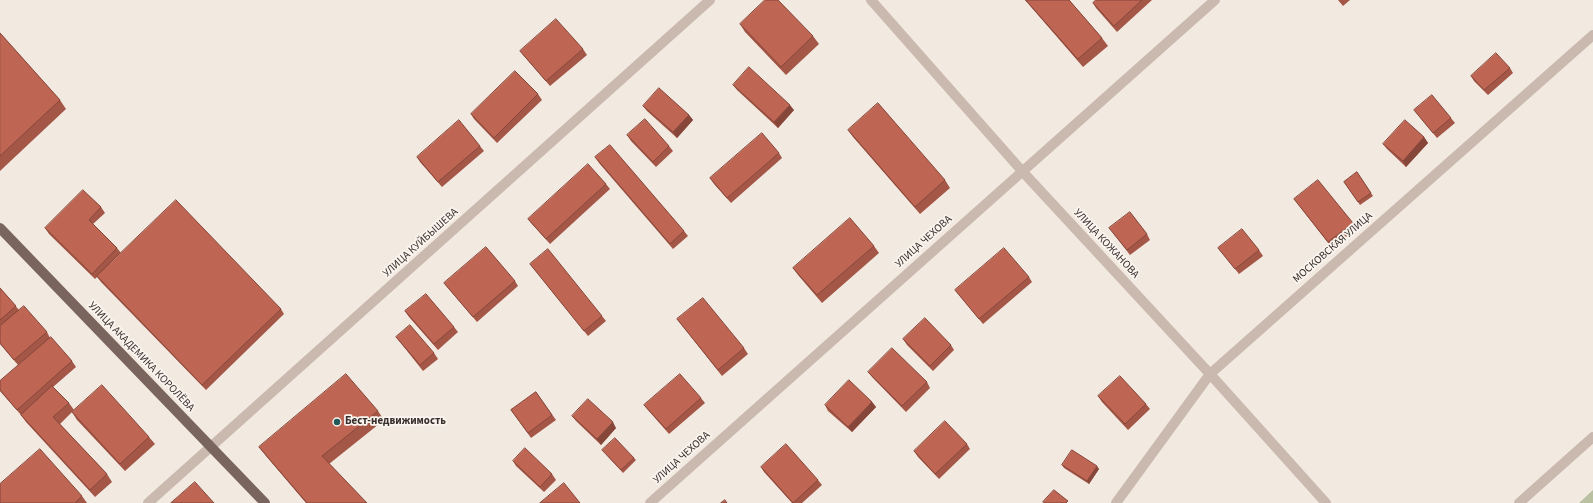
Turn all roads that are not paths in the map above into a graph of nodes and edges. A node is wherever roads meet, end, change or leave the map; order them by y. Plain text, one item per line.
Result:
1 (710, 0) edge
2 (871, 0) edge
3 (1215, 0) edge
4 (1593, 35) edge
5 (1022, 171) junction
6 (0, 228) edge
7 (1210, 374) junction
8 (1593, 437) edge
9 (211, 447) junction
10 (148, 503) edge
11 (265, 503) edge
12 (650, 503) edge
13 (1116, 503) edge
14 (1326, 503) edge
15 (1519, 503) edge

1 - 9 street, УЛИЦА КУЙБЫШЕВА
2 - 5 street, УЛИЦА КОЖАНОВА
3 - 5 street, УЛИЦА ЧЕХОВА
4 - 7 street, МОСКОВСКАЯ УЛИЦА
5 - 7 street, УЛИЦА КОЖАНОВА
5 - 12 street, УЛИЦА ЧЕХОВА
6 - 9 main road, УЛИЦА АКАДЕМИКА КОРОЛЁВА
7 - 13 street, МОСКОВСКАЯ УЛИЦА
7 - 14 street, УЛИЦА КОЖАНОВА
8 - 15 street
9 - 10 street, УЛИЦА КУЙБЫШЕВА
9 - 11 main road, УЛИЦА АКАДЕМИКА КОРОЛЁВА

